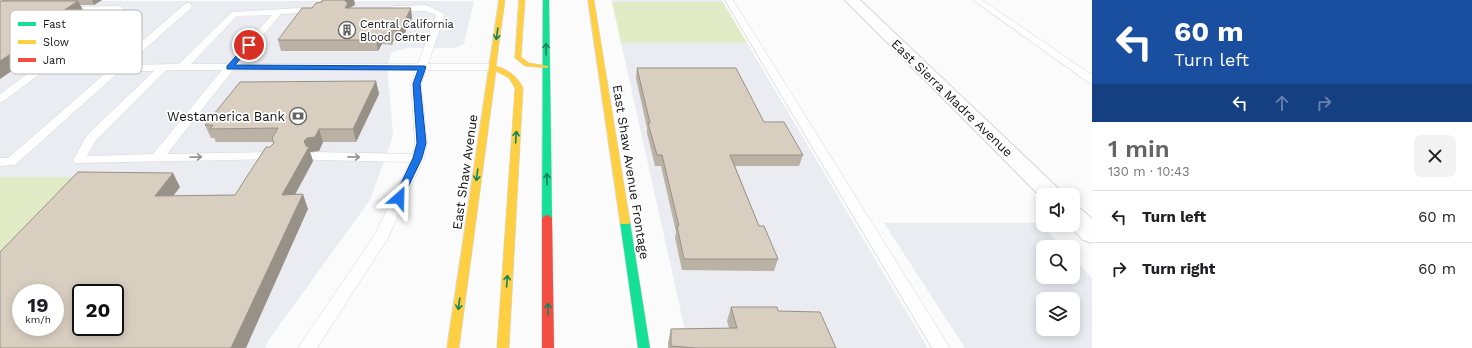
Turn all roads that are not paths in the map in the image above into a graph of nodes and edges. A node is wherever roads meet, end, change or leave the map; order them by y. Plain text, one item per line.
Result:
1 (502, 0) edge
2 (522, 0) edge
3 (546, 0) edge
4 (591, 0) edge
5 (729, 0) edge
6 (852, 0) edge
7 (977, 0) edge
8 (188, 6) dead end
9 (53, 8) edge
10 (382, 9) edge
11 (119, 10) edge
12 (320, 10) edge
13 (279, 12) junction
14 (142, 47) edge
15 (546, 66) junction
16 (182, 67) junction
17 (230, 67) junction
18 (423, 67) junction
19 (492, 67) junction
20 (142, 68) edge
21 (163, 68) junction
22 (34, 74) edge
23 (111, 74) edge
24 (1092, 80) edge
25 (0, 99) edge
26 (272, 156) edge
27 (316, 156) dead end
28 (157, 158) junction
29 (418, 158) junction
30 (0, 162) edge
31 (1045, 188) edge
32 (1080, 223) edge
33 (1092, 234) edge
34 (307, 348) edge
35 (453, 348) edge
36 (502, 348) edge
37 (548, 348) edge
38 (644, 348) edge
39 (941, 348) edge

1 -> 19 main road, East Shaw Avenue
2 - 15 main road
15 -> 3 main road
4 - 38 main road, East Shaw Avenue Frontage
5 - 39 lane
6 - 31 street, East Sierra Madre Avenue
7 - 24 lane
8 - 14 lane
9 - 11 lane
10 - 18 lane
12 - 13 lane
13 - 16 lane
13 - 17 lane
37 -> 15 main road
16 - 17 lane
16 - 21 lane
17 - 18 lane
17 - 28 lane
18 - 19 lane
18 - 29 lane
19 -> 35 main road, East Shaw Avenue
36 -> 19 main road
20 - 21 lane
21 - 28 lane
22 - 25 lane
23 - 30 lane
28 -> 26 lane
27 -> 29 lane
29 - 34 lane
32 - 33 street

